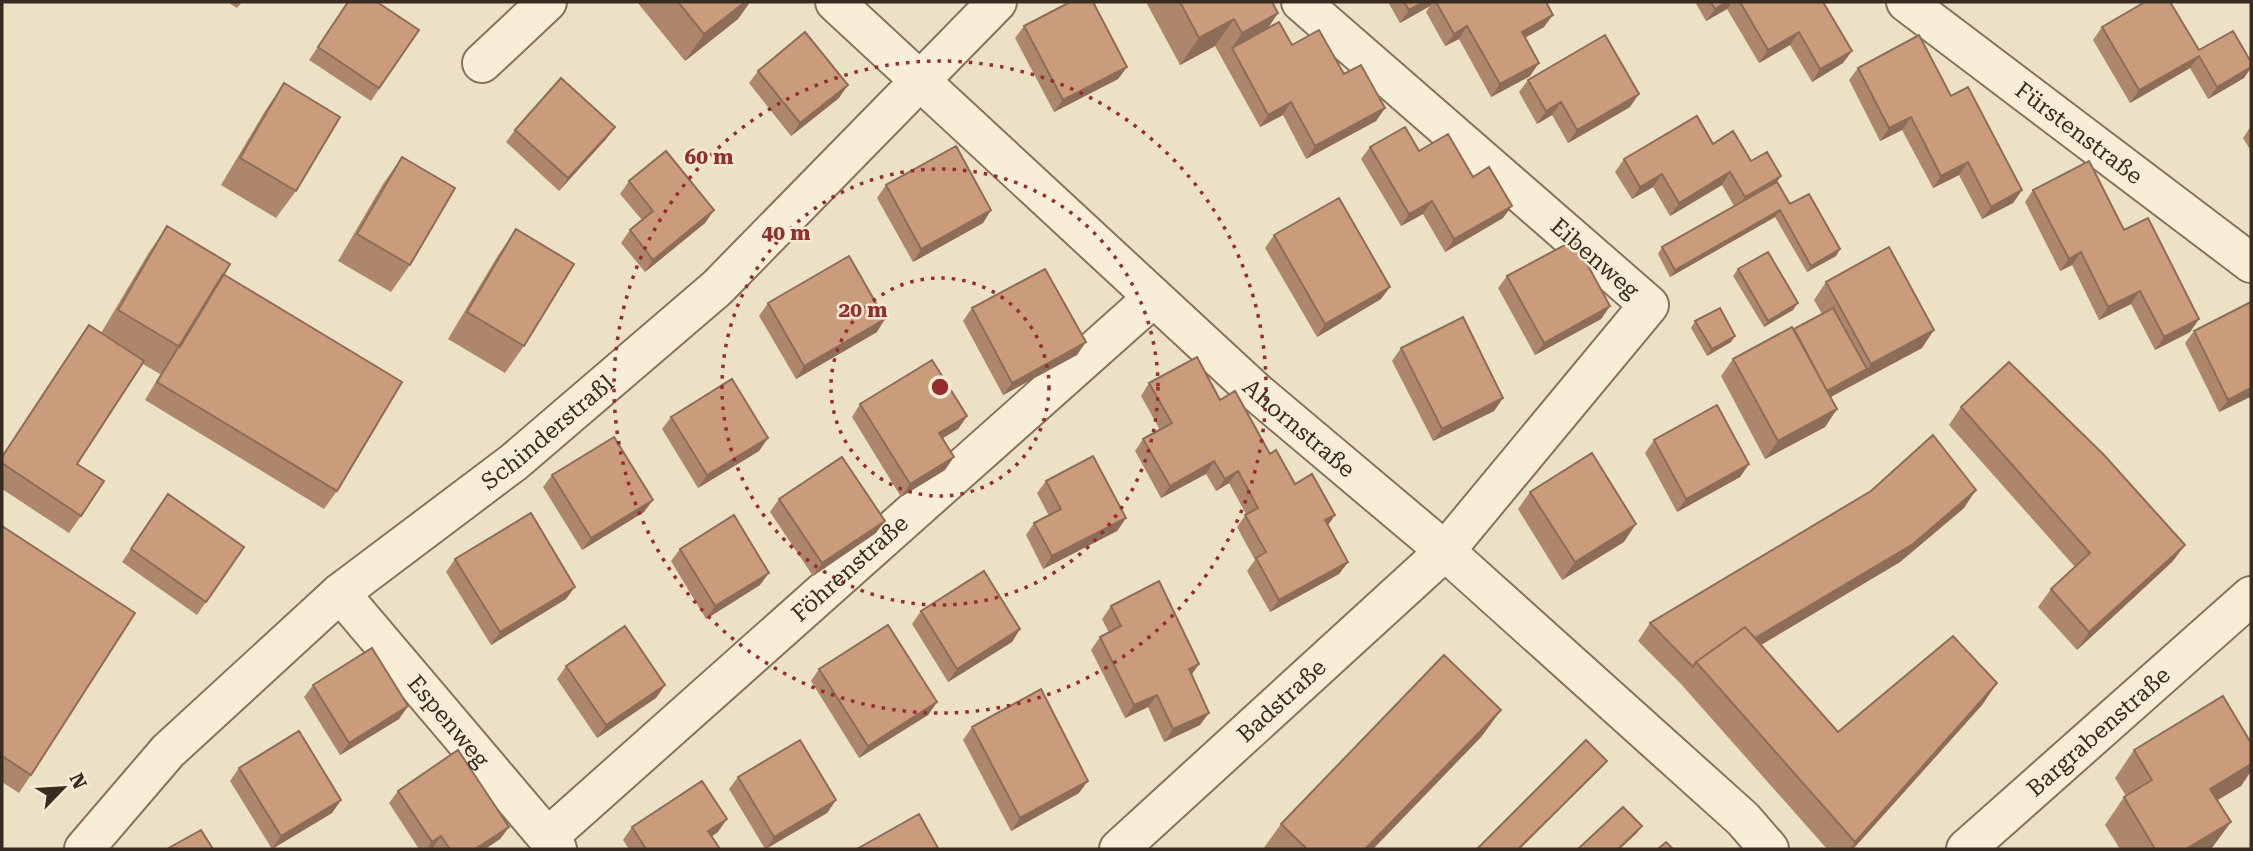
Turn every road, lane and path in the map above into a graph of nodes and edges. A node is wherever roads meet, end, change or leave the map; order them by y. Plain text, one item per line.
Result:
1 (547, 2) edge
2 (835, 2) edge
3 (997, 2) edge
4 (1301, 2) edge
5 (1906, 2) edge
6 (482, 63) dead end
7 (920, 82) junction
8 (2251, 263) edge
9 (1153, 298) junction
10 (1445, 551) junction
11 (340, 593) junction
12 (2244, 613) edge
13 (553, 843) edge
14 (84, 849) edge
15 (1119, 849) edge
16 (1769, 849) edge
17 (1966, 849) edge

1 - 6 street
2 - 7 street, Ahornstraße
3 - 7 street, Schinderstraßl
4 - 10 street, Eibenweg
5 - 8 street, Fürstenstraße
7 - 9 street, Ahornstraße
7 - 11 street, Schinderstraßl
9 - 10 street, Ahornstraße
9 - 13 street, Föhrenstraße
10 - 15 street, Badstraße
10 - 16 street, Ahornstraße
11 - 13 street, Espenweg
11 - 14 street, Schinderstraßl
12 - 17 street, Bargrabenstraße

